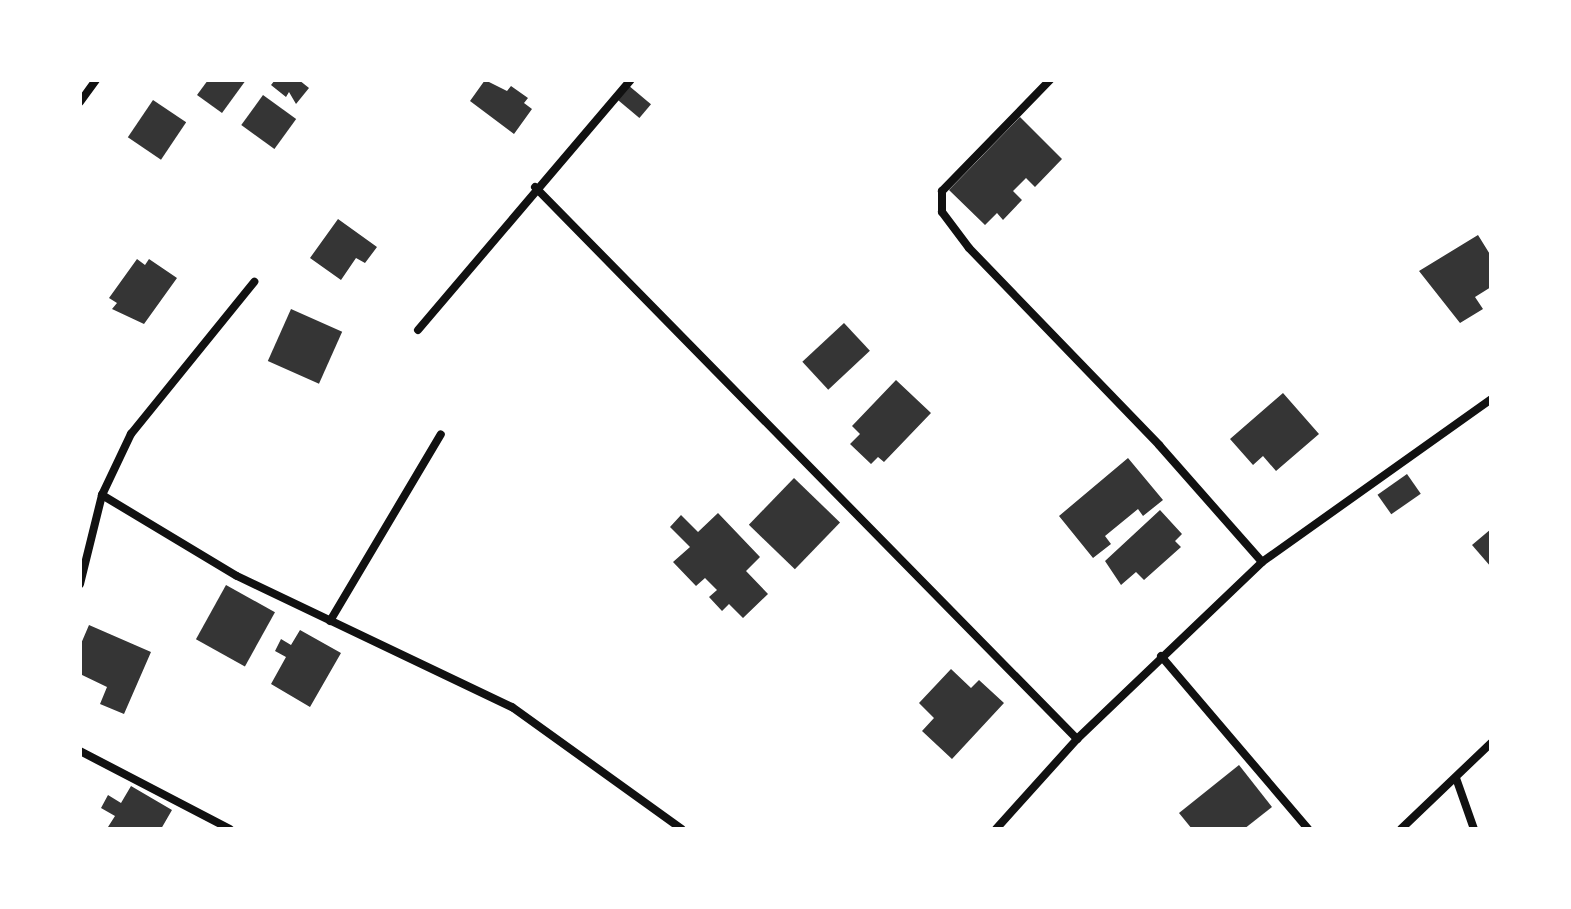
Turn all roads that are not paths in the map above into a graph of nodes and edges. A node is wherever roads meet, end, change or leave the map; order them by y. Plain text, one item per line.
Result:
1 (96, 80) edge
2 (631, 80) edge
3 (1050, 80) edge
4 (80, 102) edge
5 (535, 187) junction
6 (254, 282) dead end
7 (418, 330) dead end
8 (1491, 399) edge
9 (441, 434) dead end
10 (102, 495) junction
11 (1262, 562) junction
12 (80, 584) edge
13 (330, 621) junction
14 (1161, 656) junction
15 (1077, 739) junction
16 (1491, 743) edge
17 (80, 751) edge
18 (1456, 778) junction
19 (230, 829) edge
20 (682, 829) edge
21 (996, 829) edge
22 (1308, 829) edge
23 (1401, 829) edge
24 (1474, 829) edge

1 - 4 street
2 - 5 street
3 - 11 street
5 - 7 street
5 - 15 street
6 - 10 street
8 - 11 street
9 - 13 street
10 - 12 street
10 - 13 street
11 - 14 street
13 - 20 street
14 - 15 street
14 - 22 street
15 - 21 street
16 - 18 street
17 - 19 street
18 - 23 street
18 - 24 street

